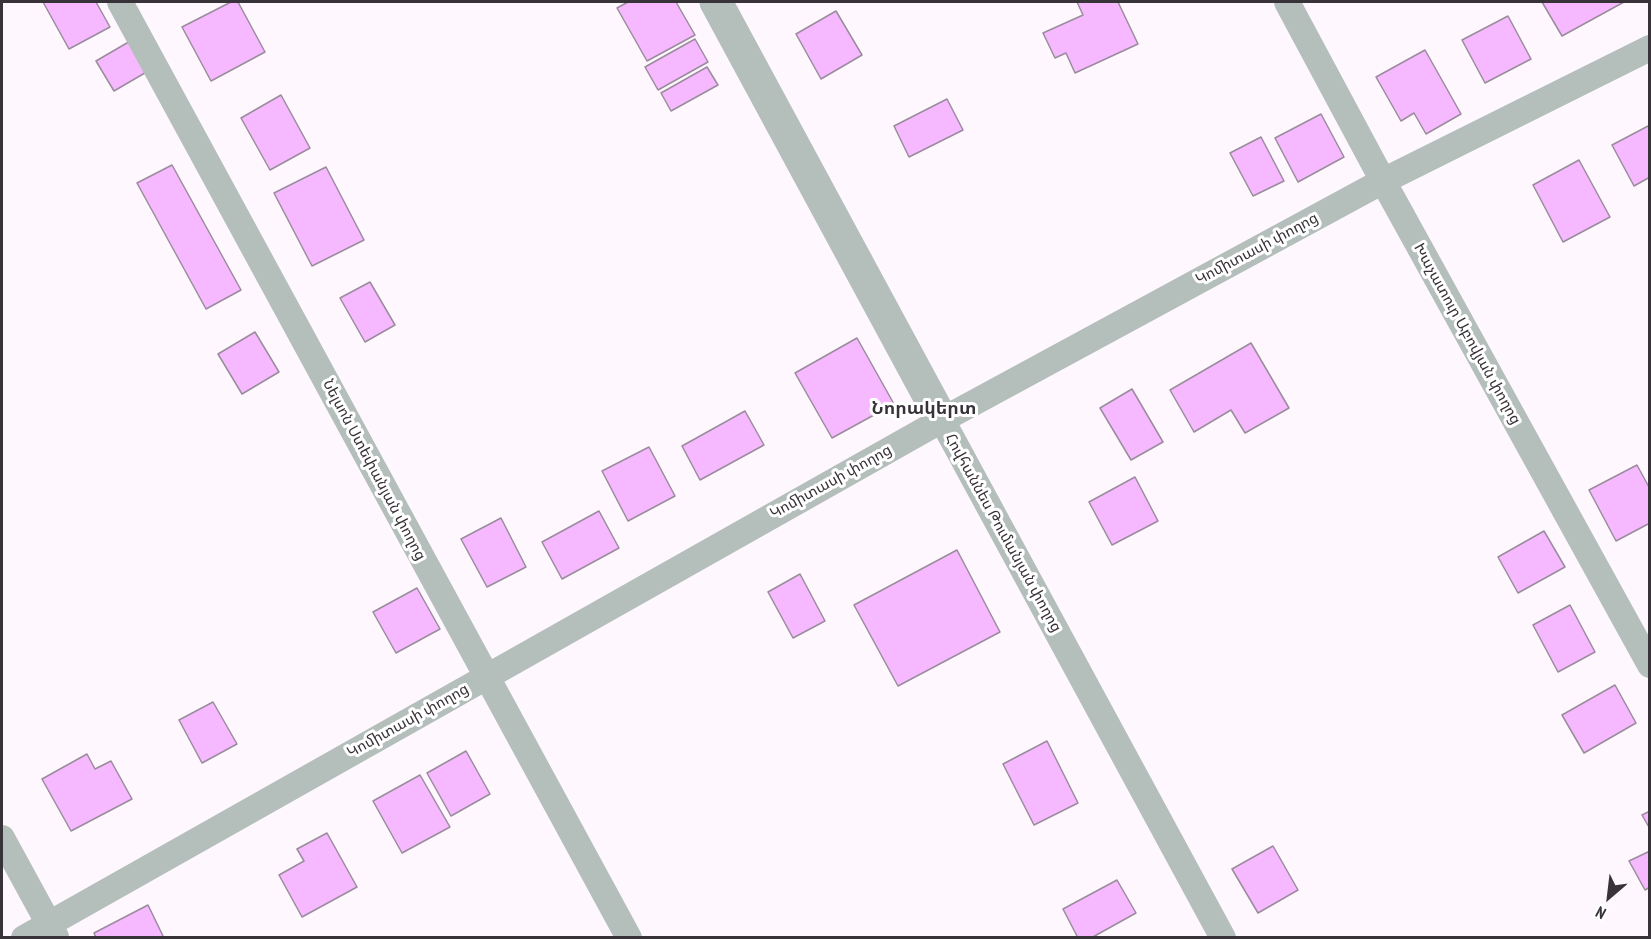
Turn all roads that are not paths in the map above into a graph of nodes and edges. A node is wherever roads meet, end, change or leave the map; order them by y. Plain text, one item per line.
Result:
1 (120, 2) edge
2 (716, 2) edge
3 (1287, 2) edge
4 (1650, 48) edge
5 (1383, 181) junction
6 (942, 420) junction
7 (1650, 665) edge
8 (486, 676) junction
9 (2, 838) edge
10 (52, 930) edge
11 (24, 938) edge
12 (629, 938) edge
13 (1223, 938) edge

1 - 8 street, Նելսոն Ստեփանյան փողոց
2 - 6 street, Հովհաննես Թումանյան փողոց
3 - 5 street, Խաչատուր Աբովյան փողոց
4 - 5 street, Կոմիտասի փողոց
5 - 6 street, Կոմիտասի փողոց
5 - 7 street, Խաչատուր Աբովյան փողոց
6 - 8 street, Կոմիտասի փողոց
6 - 13 street, Հովհաննես Թումանյան փողոց
8 - 10 street, Կոմիտասի փողոց
8 - 12 street, Նելսոն Ստեփանյան փողոց
9 - 10 street
10 - 11 street, Կոմիտասի փողոց

